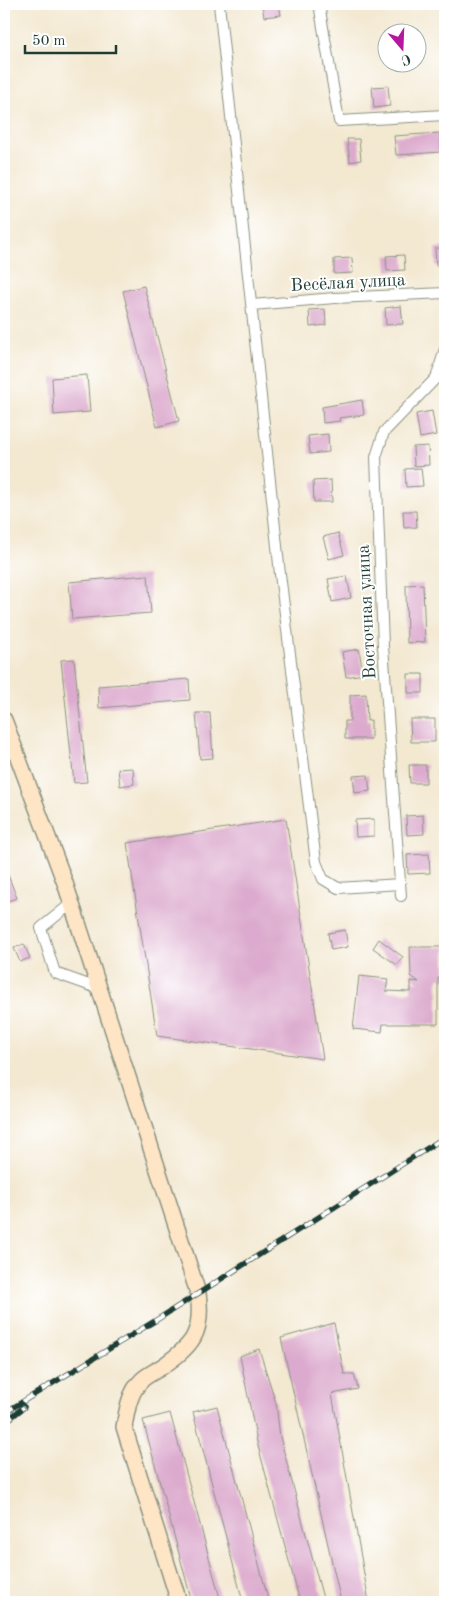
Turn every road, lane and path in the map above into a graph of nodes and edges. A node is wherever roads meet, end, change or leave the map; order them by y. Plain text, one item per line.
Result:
1 (219, 4) edge
2 (319, 4) edge
3 (445, 115) edge
4 (445, 294) edge
5 (252, 305) junction
6 (445, 350) edge
7 (4, 720) edge
8 (400, 884) junction
9 (401, 896) dead end
10 (72, 903) junction
11 (100, 989) junction
12 (179, 1602) edge

1 - 5 street
2 - 3 street
4 - 5 street, Весёлая улица
5 - 8 street
6 - 8 street, Восточная улица
7 - 10 main road
8 - 9 street, Восточная улица
10 - 11 main road
10 - 11 street
11 - 12 main road

